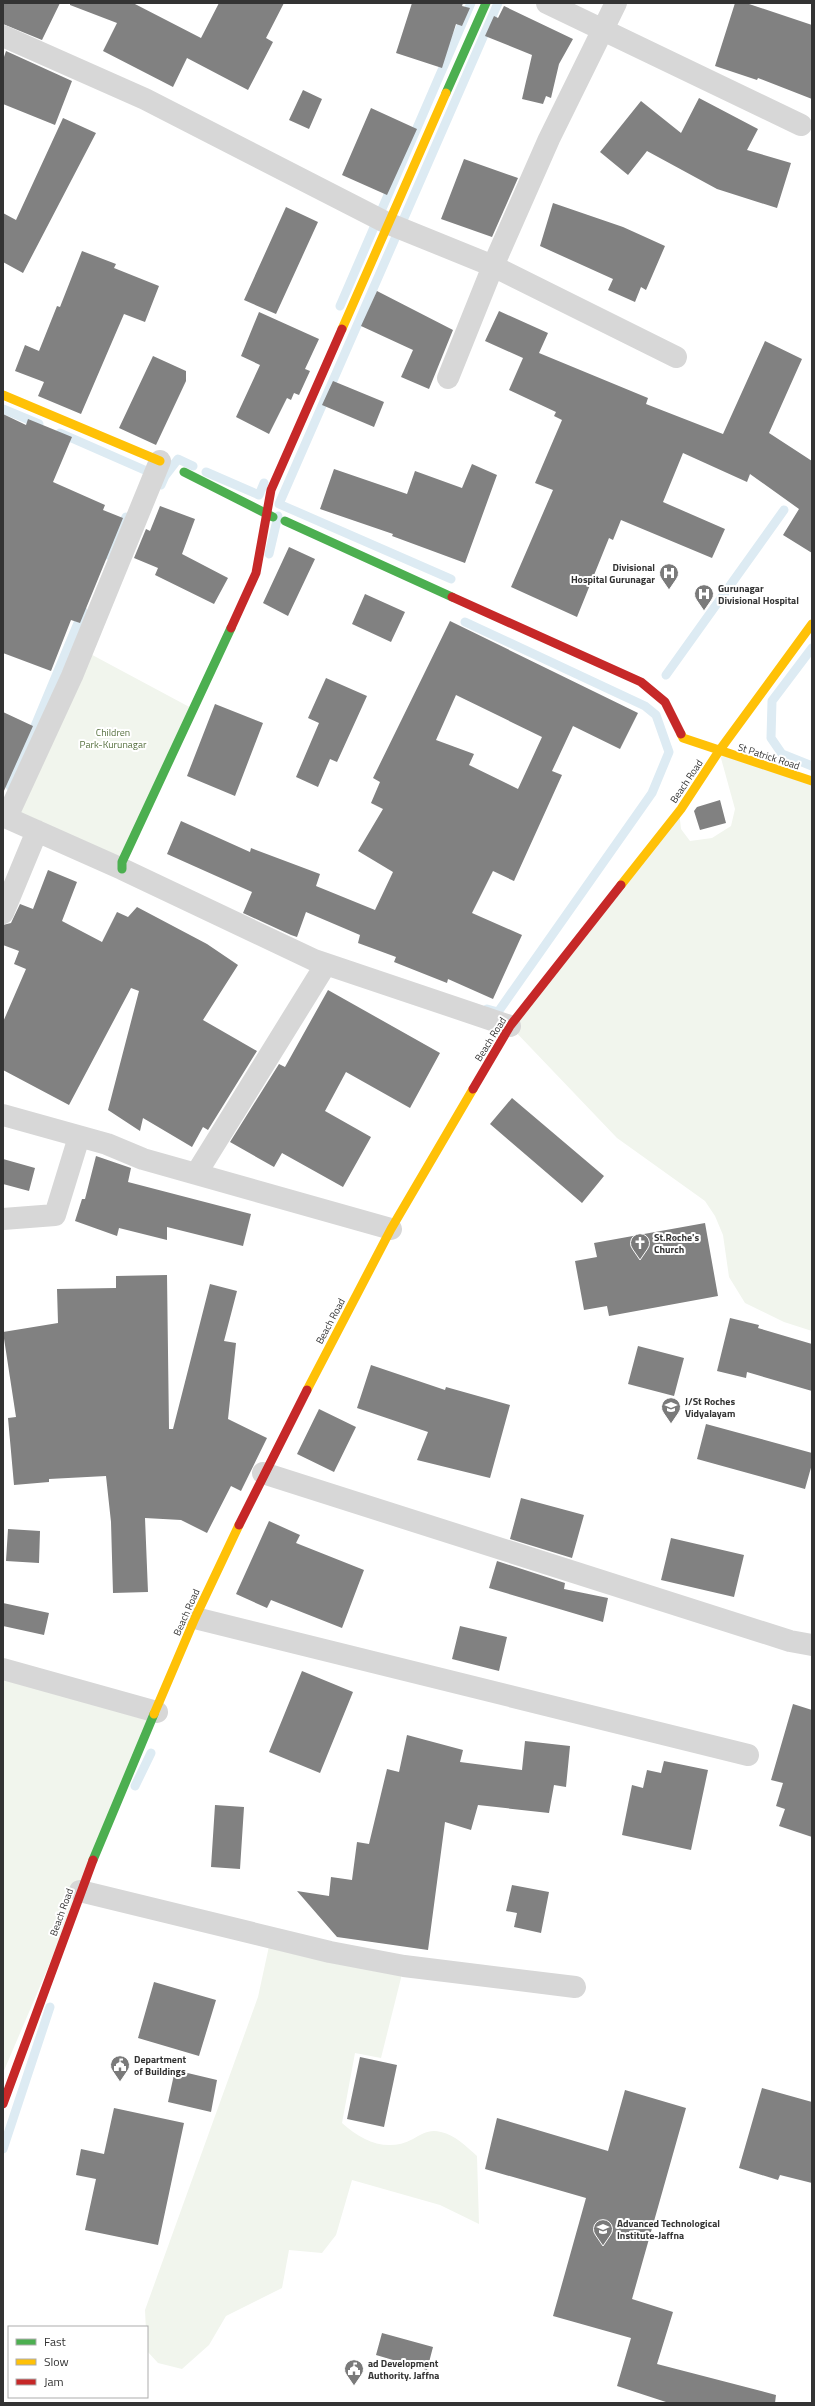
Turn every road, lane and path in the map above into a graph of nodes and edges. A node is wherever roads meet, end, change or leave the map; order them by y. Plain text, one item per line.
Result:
1 (486, 3) edge
2 (547, 3) edge
3 (616, 3) edge
4 (604, 30) junction
5 (3, 36) edge
6 (801, 125) dead end
7 (387, 223) junction
8 (493, 266) junction
9 (676, 357) dead end
10 (448, 378) dead end
11 (3, 395) edge
12 (160, 461) joint
13 (184, 472) dead end
14 (269, 515) junction
15 (285, 521) dead end
16 (812, 624) edge
17 (720, 751) junction
18 (812, 781) edge
19 (5, 817) edge
20 (37, 831) junction
21 (122, 869) junction
22 (3, 913) edge
23 (326, 964) junction
24 (510, 1026) junction
25 (3, 1115) edge
26 (79, 1137) junction
27 (196, 1174) junction
28 (3, 1219) edge
29 (391, 1229) junction
30 (263, 1473) junction
31 (195, 1618) junction
32 (812, 1645) edge
33 (3, 1669) edge
34 (157, 1712) junction
35 (748, 1755) dead end
36 (80, 1891) junction
37 (575, 1987) dead end
38 (3, 2073) edge
39 (13, 2076) junction
40 (3, 2104) edge

1 - 7 street
2 - 4 street
3 - 4 street
4 - 6 street
4 - 8 street
5 - 7 street
7 - 8 street
7 - 14 street
8 - 9 street
8 - 10 street
11 - 12 street
12 - 19 street
13 - 14 street
14 - 21 street
15 - 17 street, St Patrick Road
16 - 17 street, Beach Road
17 - 18 street, St Patrick Road
17 - 24 street, Beach Road
19 - 20 street
20 - 21 street
20 - 22 street
21 - 23 street
23 - 24 street
23 - 27 street
24 - 29 street, Beach Road
25 - 26 street
26 - 27 street
26 - 28 street
27 - 29 street
29 - 30 street, Beach Road
30 - 31 street, Beach Road
30 - 32 street
31 - 34 street, Beach Road
31 - 35 street
33 - 34 street
34 - 36 street, Beach Road
36 - 37 street
36 - 39 street, Beach Road
38 - 39 street
39 - 40 street, Beach Road

